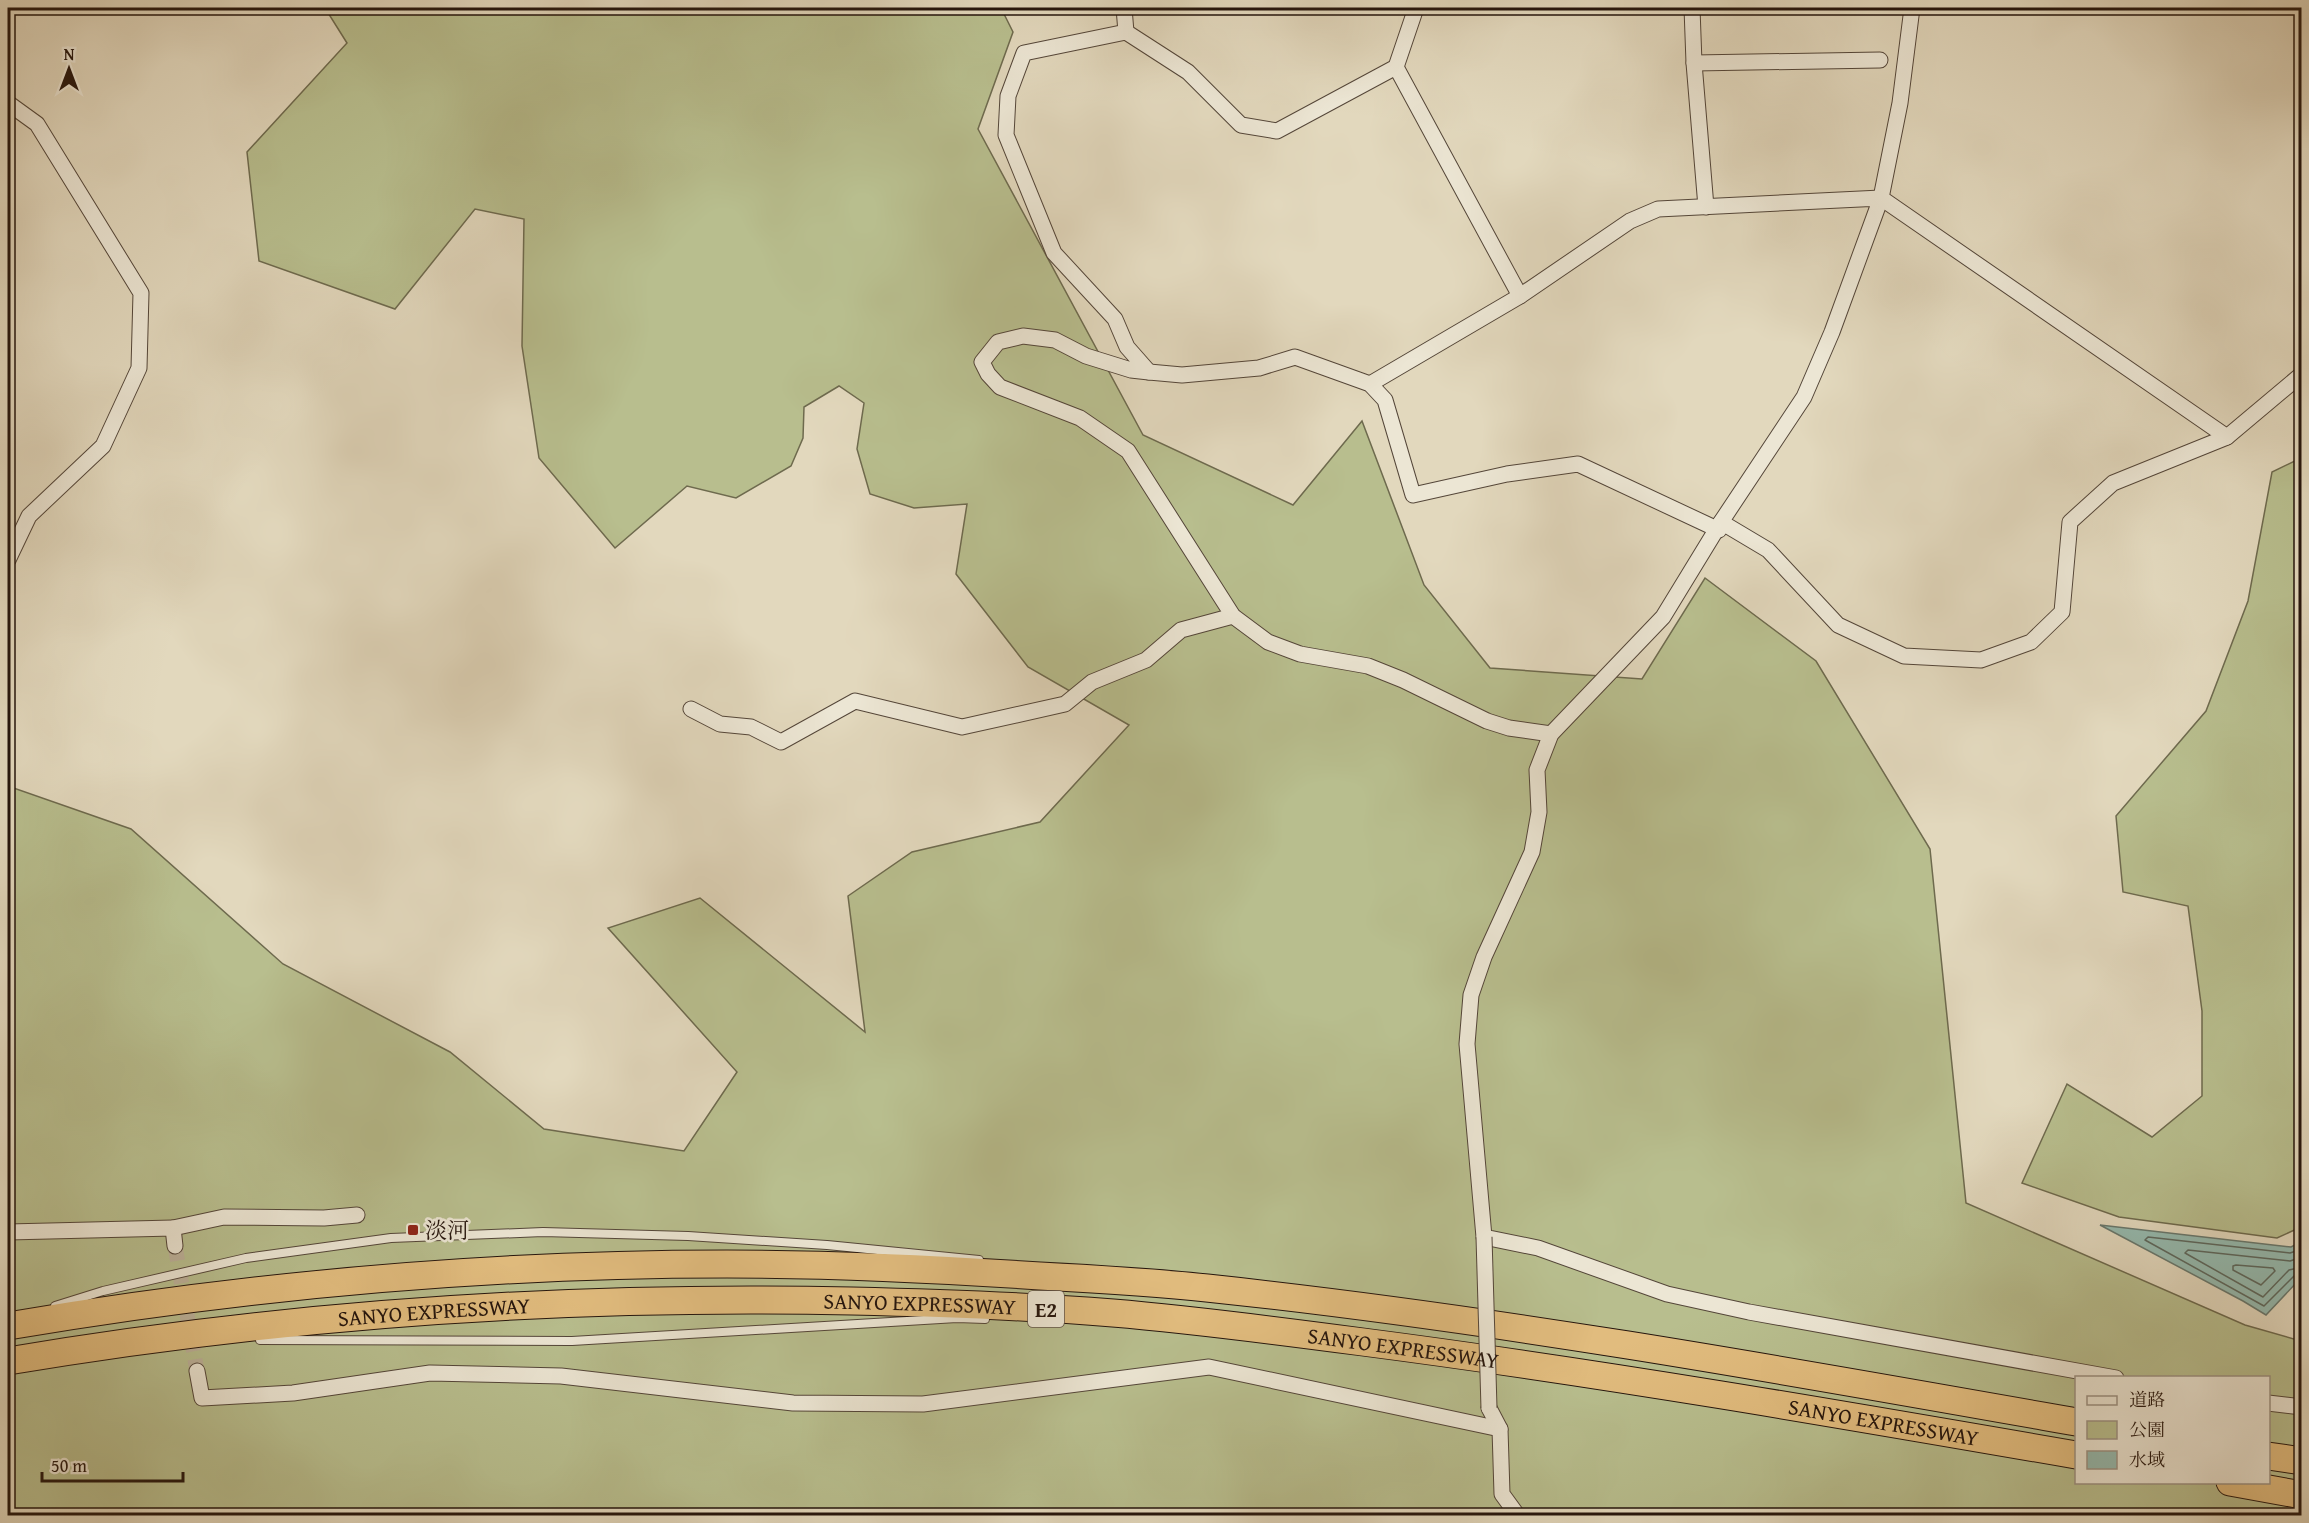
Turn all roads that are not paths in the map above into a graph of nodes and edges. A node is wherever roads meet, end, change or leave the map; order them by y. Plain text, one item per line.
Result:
1 (1124, 8) edge
2 (1416, 8) edge
3 (1692, 8) edge
4 (1912, 8) edge
5 (1126, 32) junction
6 (1880, 60) dead end
7 (1694, 63) junction
8 (1396, 67) junction
9 (8, 103) edge
10 (1881, 198) junction
11 (1706, 207) junction
12 (1520, 296) junction
13 (1149, 372) junction
14 (2301, 374) edge
15 (1370, 384) junction
16 (2227, 437) junction
17 (1720, 526) junction
18 (8, 560) edge
19 (1233, 616) junction
20 (691, 709) dead end
21 (1551, 734) junction
22 (357, 1215) dead end
23 (173, 1228) junction
24 (8, 1232) edge
25 (1484, 1237) junction
26 (175, 1246) tunnel mouth
27 (986, 1261) dead end
28 (1009, 1264) dead end
29 (1112, 1281) junction
30 (50, 1308) dead end
31 (39, 1311) dead end
32 (993, 1319) dead end
33 (1087, 1320) dead end
34 (1206, 1322) junction
35 (8, 1324) edge
36 (249, 1341) dead end
37 (121, 1353) dead end
38 (8, 1362) edge
39 (197, 1371) tunnel mouth
40 (2110, 1376) edge
41 (2270, 1402) edge
42 (2301, 1407) edge
43 (2075, 1422) edge
44 (1500, 1429) junction
45 (2075, 1455) edge
46 (2270, 1456) edge
47 (2301, 1461) edge
48 (2241, 1484) edge
49 (2301, 1495) edge
50 (1518, 1515) edge

1 - 5 street
2 - 8 street
3 - 7 street
4 - 10 street
5 - 8 street
5 - 13 street
6 - 7 street
7 - 11 street
8 - 12 street
9 - 18 street
10 - 11 street
10 - 16 street
10 - 17 street
11 - 12 street
12 - 15 street
13 - 15 street
13 - 19 street
14 - 16 street
15 - 17 street
16 - 17 street
17 - 21 street
19 - 20 street
19 - 21 street
21 - 25 street
22 - 23 street
23 - 24 street
23 - 26 street
25 - 40 street
25 - 44 street, bridge
27 - 30 lane
28 - 29 lane
29 - 35 highway, SANYO EXPRESSWAY / E2
29 - 43 highway, SANYO EXPRESSWAY / E2
31 - 35 lane
32 - 36 lane
33 - 34 lane
34 - 38 highway, SANYO EXPRESSWAY / E2
34 - 45 highway, SANYO EXPRESSWAY / E2
37 - 38 lane
39 - 44 street
41 - 42 street
44 - 50 street
46 - 47 highway
48 - 49 highway

